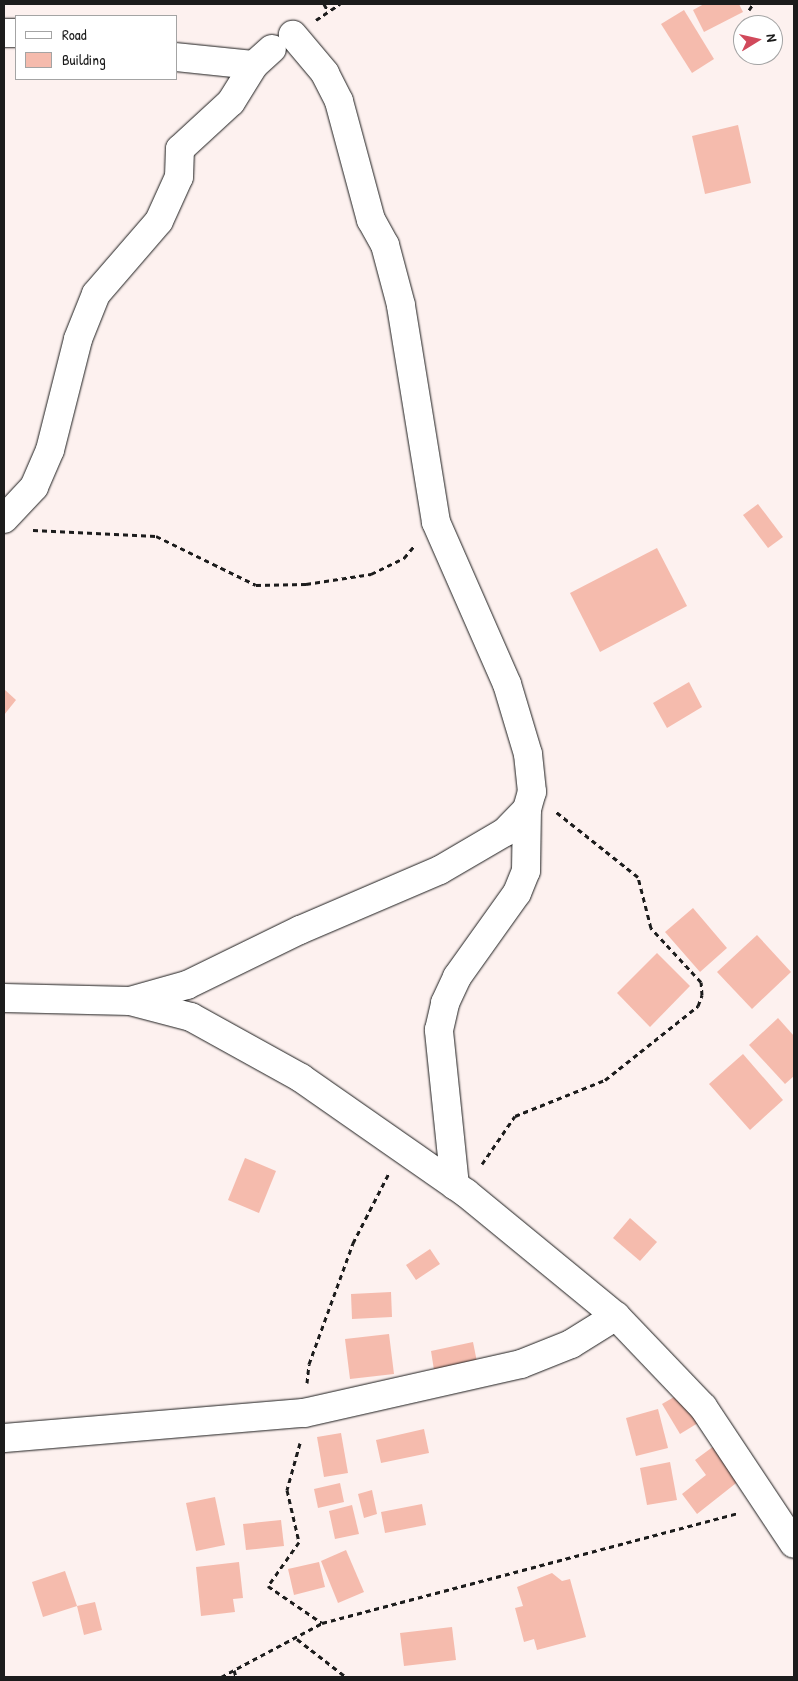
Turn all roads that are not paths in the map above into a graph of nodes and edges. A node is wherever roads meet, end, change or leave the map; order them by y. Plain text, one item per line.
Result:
1 (273, 50) junction
2 (178, 57) edge
3 (13, 524) edge
4 (529, 800) junction
5 (4, 998) edge
6 (130, 1000) junction
7 (460, 1189) junction
8 (616, 1316) junction
9 (4, 1438) edge
10 (794, 1544) edge

1 - 2 street
1 - 3 street
1 - 4 street
4 - 6 street
4 - 7 street
5 - 6 street
6 - 7 street
7 - 8 street
8 - 9 street
8 - 10 street

